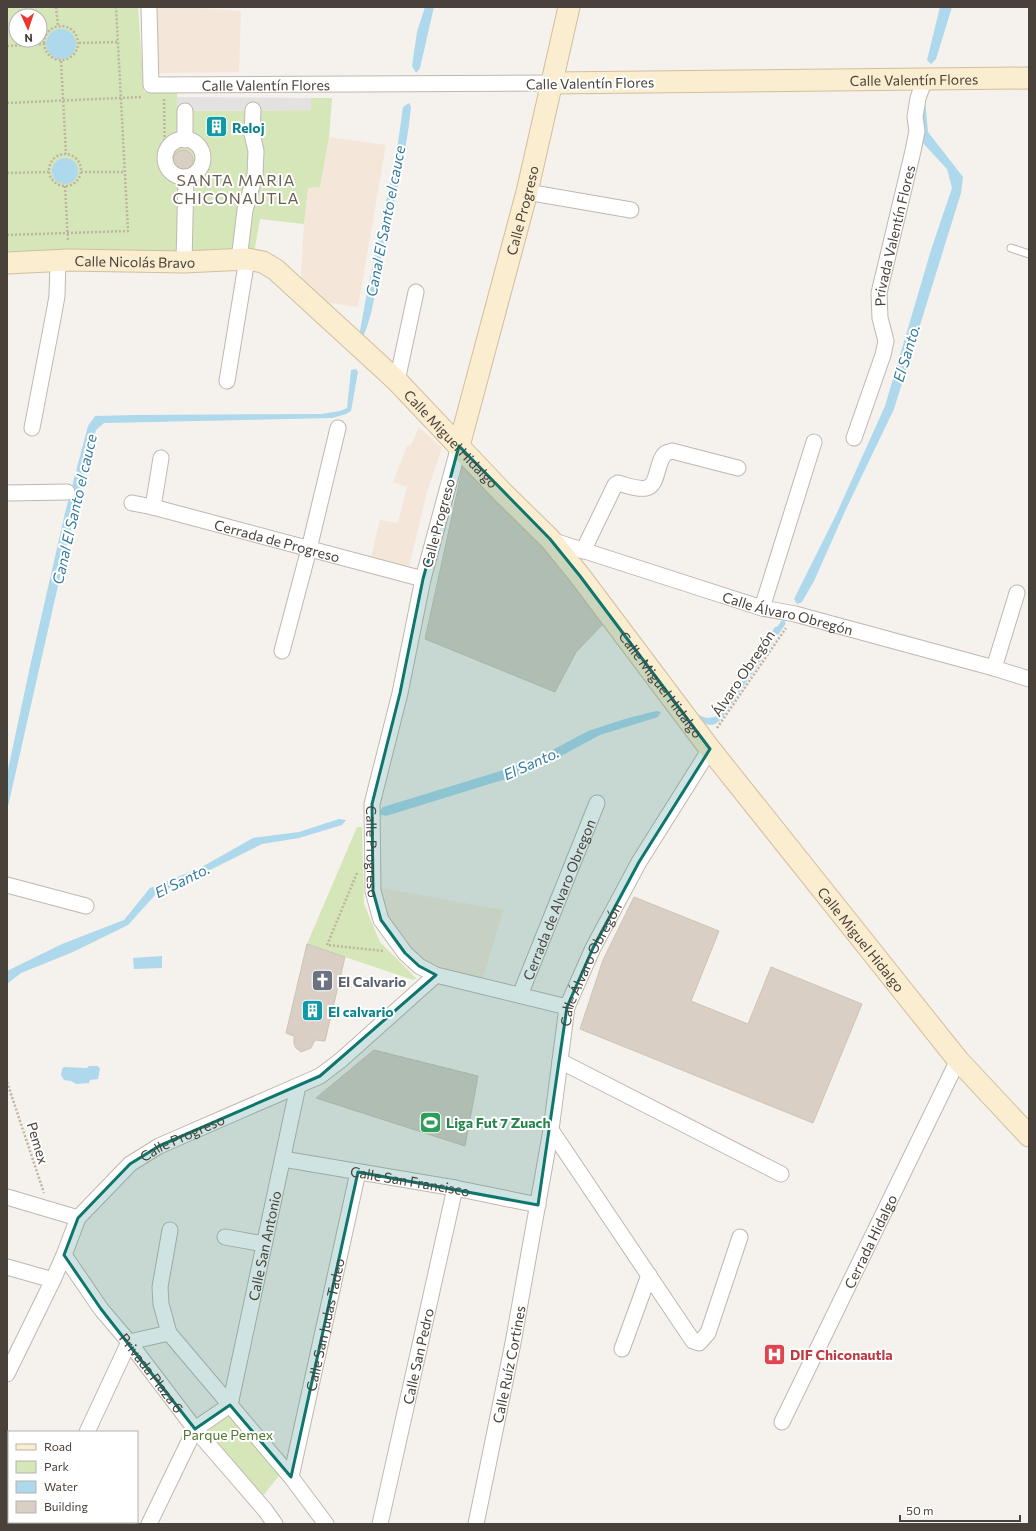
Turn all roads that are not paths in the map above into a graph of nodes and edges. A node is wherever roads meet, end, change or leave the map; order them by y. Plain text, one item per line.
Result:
1 (149, 7) edge
2 (569, 7) edge
3 (1029, 78) edge
4 (925, 79) junction
5 (552, 83) junction
6 (253, 110) dead end
7 (185, 111) dead end
8 (185, 140) junction
9 (186, 177) junction
10 (527, 192) junction
11 (631, 210) dead end
12 (1011, 248) dead end
13 (1029, 254) edge
14 (63, 260) junction
15 (250, 260) junction
16 (184, 262) junction
17 (7, 263) edge
18 (416, 292) dead end
19 (227, 381) dead end
20 (397, 381) junction
21 (32, 428) dead end
22 (338, 428) dead end
23 (854, 438) dead end
24 (814, 442) dead end
25 (459, 446) junction
26 (161, 458) dead end
27 (738, 468) dead end
28 (67, 492) dead end
29 (7, 493) edge
30 (132, 503) dead end
31 (153, 507) junction
32 (550, 539) junction
33 (309, 549) junction
34 (583, 550) junction
35 (423, 579) junction
36 (1017, 592) dead end
37 (762, 608) junction
38 (282, 651) dead end
39 (994, 668) junction
40 (1029, 679) edge
41 (706, 745) junction
42 (597, 803) dead end
43 (7, 885) edge
44 (86, 906) dead end
45 (436, 975) junction
46 (520, 995) junction
47 (567, 1007) junction
48 (958, 1060) junction
49 (560, 1061) junction
50 (298, 1086) junction
51 (551, 1130) junction
52 (1029, 1136) edge
53 (282, 1159) junction
54 (358, 1172) junction
55 (782, 1174) dead end
56 (455, 1188) junction
57 (7, 1197) edge
58 (538, 1205) junction
59 (78, 1218) junction
60 (170, 1230) dead end
61 (226, 1237) dead end
62 (740, 1237) dead end
63 (264, 1244) junction
64 (64, 1255) junction
65 (7, 1267) edge
66 (649, 1275) junction
67 (53, 1280) junction
68 (169, 1333) junction
69 (129, 1342) junction
70 (622, 1349) dead end
71 (7, 1374) edge
72 (230, 1405) junction
73 (782, 1422) dead end
74 (195, 1429) junction
75 (87, 1431) edge
76 (291, 1477) junction
77 (265, 1510) junction
78 (149, 1524) edge
79 (258, 1524) edge
80 (275, 1524) edge
81 (326, 1524) edge
82 (380, 1524) edge
83 (476, 1524) edge

1 - 5 street, Calle Valentín Flores
2 - 5 street, Calle Progreso
3 - 4 street, Calle Valentín Flores
4 - 5 street, Calle Valentín Flores
4 - 23 street, Privada Valentín Flores
5 - 10 street, Calle Progreso
6 - 15 street
7 - 8 street
8 - 9 street
8 - 9 street
9 - 16 street
10 - 11 street
10 - 25 street, Calle Progreso
12 - 13 lane
14 - 16 street, Calle Nicolás Bravo
14 - 17 street, Calle Nicolás Bravo
14 - 21 street
15 - 16 street, Calle Nicolás Bravo
15 - 19 street
15 - 20 street, Calle Miguel Hidalgo
18 - 20 street
20 - 25 street, Calle Miguel Hidalgo
22 - 33 street
24 - 37 street
25 - 32 street, Calle Miguel Hidalgo
25 - 35 street, Calle Progreso
26 - 31 street
27 - 34 street
28 - 29 street
30 - 31 street, Cerrada de Progreso
31 - 33 street, Cerrada de Progreso
32 - 34 street, Calle Álvaro Obregón
32 - 41 street, Calle Miguel Hidalgo
33 - 35 street, Cerrada de Progreso
33 - 38 street
34 - 37 street, Calle Álvaro Obregón
35 - 45 street, Calle Progreso
36 - 39 street
37 - 39 street, Calle Álvaro Obregón
39 - 40 street, Calle Álvaro Obregón
41 - 47 street, Calle Álvaro Obregón
41 - 48 street, Calle Miguel Hidalgo
42 - 46 street, Cerrada de Alvaro Obregon
43 - 44 street
45 - 46 street, Calle Progreso
45 - 50 street, Calle Progreso
46 - 47 street, Calle Progreso
47 - 49 street, Calle Álvaro Obregón
48 - 52 street, Calle Miguel Hidalgo
48 - 73 street, Cerrada Hidalgo
49 - 51 street, Calle Álvaro Obregón
49 - 55 street
50 - 53 street, Calle San Antonio
50 - 59 street, Calle Progreso
51 - 58 street, Calle Álvaro Obregón
51 - 66 street
53 - 54 street, Calle San Francisco
53 - 63 street, Calle San Antonio
54 - 56 street, Calle San Francisco
54 - 76 street, Calle San Judas Tadeo
56 - 58 street, Calle San Francisco
56 - 82 street, Calle San Pedro
57 - 59 street
58 - 83 street, Calle Ruíz Cortines
59 - 64 street, Calle Progreso
60 - 68 street
61 - 63 street
62 - 66 street
63 - 72 street, Calle San Antonio
64 - 67 street, Calle Progreso
64 - 69 street, Privada Plaza 6
65 - 67 street
66 - 70 street
67 - 71 street, Calle Progreso
68 - 69 street
68 - 72 street
69 - 74 street, Privada Plaza 6
69 - 75 street
72 - 74 street
72 - 76 street
74 - 77 street, Privada Plaza 6
74 - 78 street
76 - 81 street
77 - 79 street
77 - 80 street, Privada Plaza 6

